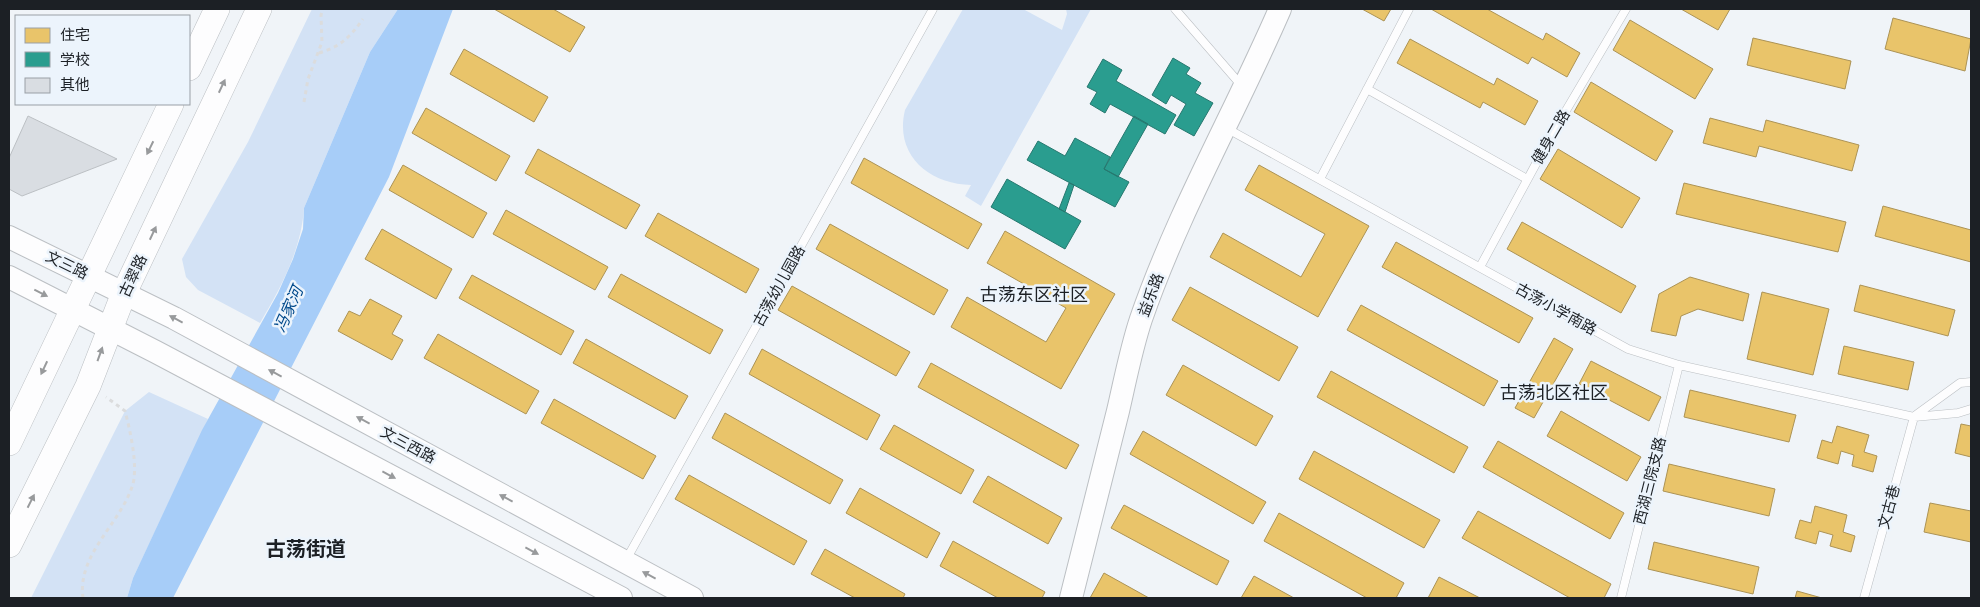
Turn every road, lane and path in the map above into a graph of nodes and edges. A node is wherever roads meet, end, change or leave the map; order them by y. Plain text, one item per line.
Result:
1 (217, 9) edge
2 (259, 9) edge
3 (323, 9) edge
4 (933, 9) edge
5 (1175, 9) edge
6 (1280, 9) edge
7 (1409, 9) edge
8 (1626, 9) edge
9 (363, 19) dead end
10 (318, 54) junction
11 (190, 66) edge
12 (1242, 87) junction
13 (1367, 89) junction
14 (304, 102) dead end
15 (171, 105) edge
16 (1226, 128) junction
17 (1320, 179) junction
18 (1527, 179) junction
19 (9, 237) edge
20 (1480, 267) junction
21 (87, 275) junction
22 (9, 277) edge
23 (124, 293) junction
24 (72, 308) junction
25 (109, 330) junction
26 (1679, 365) junction
27 (1971, 382) edge
28 (88, 386) junction
29 (1971, 409) edge
30 (1914, 417) junction
31 (9, 443) edge
32 (9, 545) edge
33 (625, 562) junction
34 (83, 598) edge
35 (621, 598) edge
36 (692, 598) edge
37 (1071, 598) edge
38 (1621, 598) edge
39 (1864, 598) edge

1 - 11 main road
23 -> 2 main road, 古翠路
3 - 10 path
4 - 33 lane, 古荡幼儿园路
5 - 12 lane
6 - 12 main road, 益乐路
7 - 13 lane
8 - 18 lane, 健身二路
9 - 10 path
10 - 14 path
12 - 16 main road, 益乐路
13 - 17 lane
13 - 18 lane
15 -> 21 main road
16 - 17 lane, 古荡小学南路
16 - 37 main road, 益乐路
17 - 20 lane, 古荡小学南路
18 - 20 lane, 健身二路
19 - 21 main road, 文三路
20 - 26 lane, 古荡小学南路
21 - 23 main road, 文三路
21 - 24 main road
22 -> 24 main road
23 - 25 main road, 古翠路
33 -> 23 main road, 文三西路
24 - 25 main road
24 -> 31 main road
28 -> 25 main road, 古翠路
25 -> 35 main road
26 - 30 lane, 古荡小学南路
26 - 38 lane, 西湖三院支路
27 - 30 lane
32 -> 28 main road, 古翠路
28 - 34 path
29 - 30 lane, 古荡小学南路
30 - 39 lane, 文古巷
36 -> 33 main road, 文三西路

